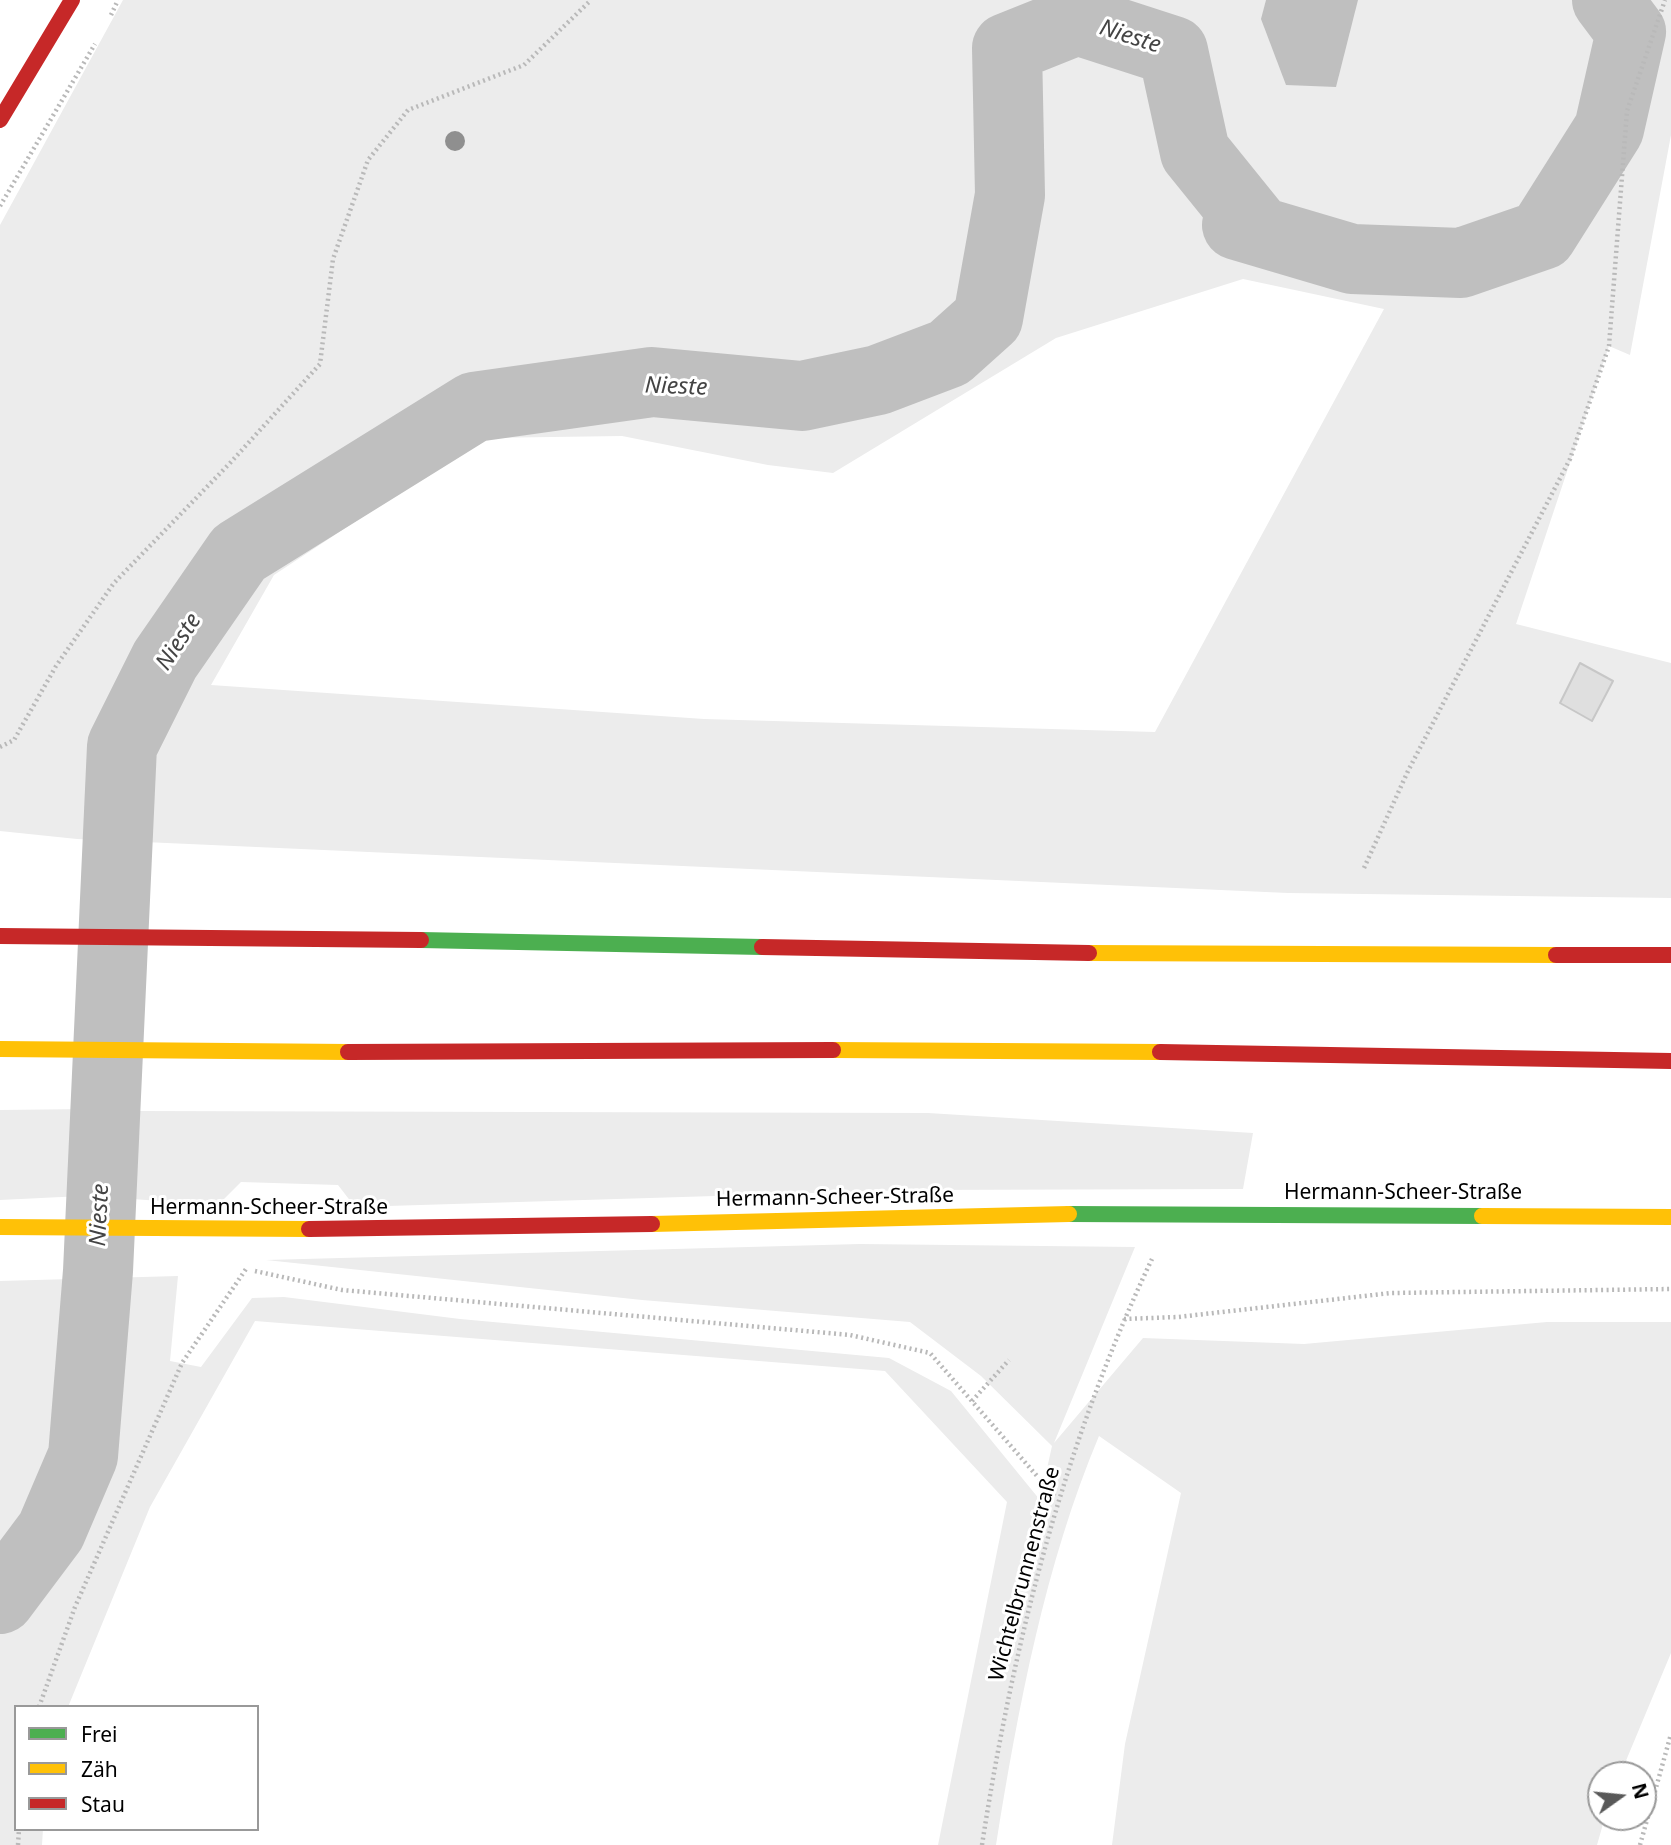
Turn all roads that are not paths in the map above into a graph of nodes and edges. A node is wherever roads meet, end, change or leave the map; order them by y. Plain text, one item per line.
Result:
1 (72, 0) edge
2 (0, 120) edge
3 (0, 936) edge
4 (1671, 955) edge
5 (0, 1049) edge
6 (1671, 1061) edge
7 (1671, 1217) edge
8 (0, 1227) edge

1 - 2 main road
3 - 4 main road
5 - 6 main road
7 - 8 main road, Hermann-Scheer-Straße

